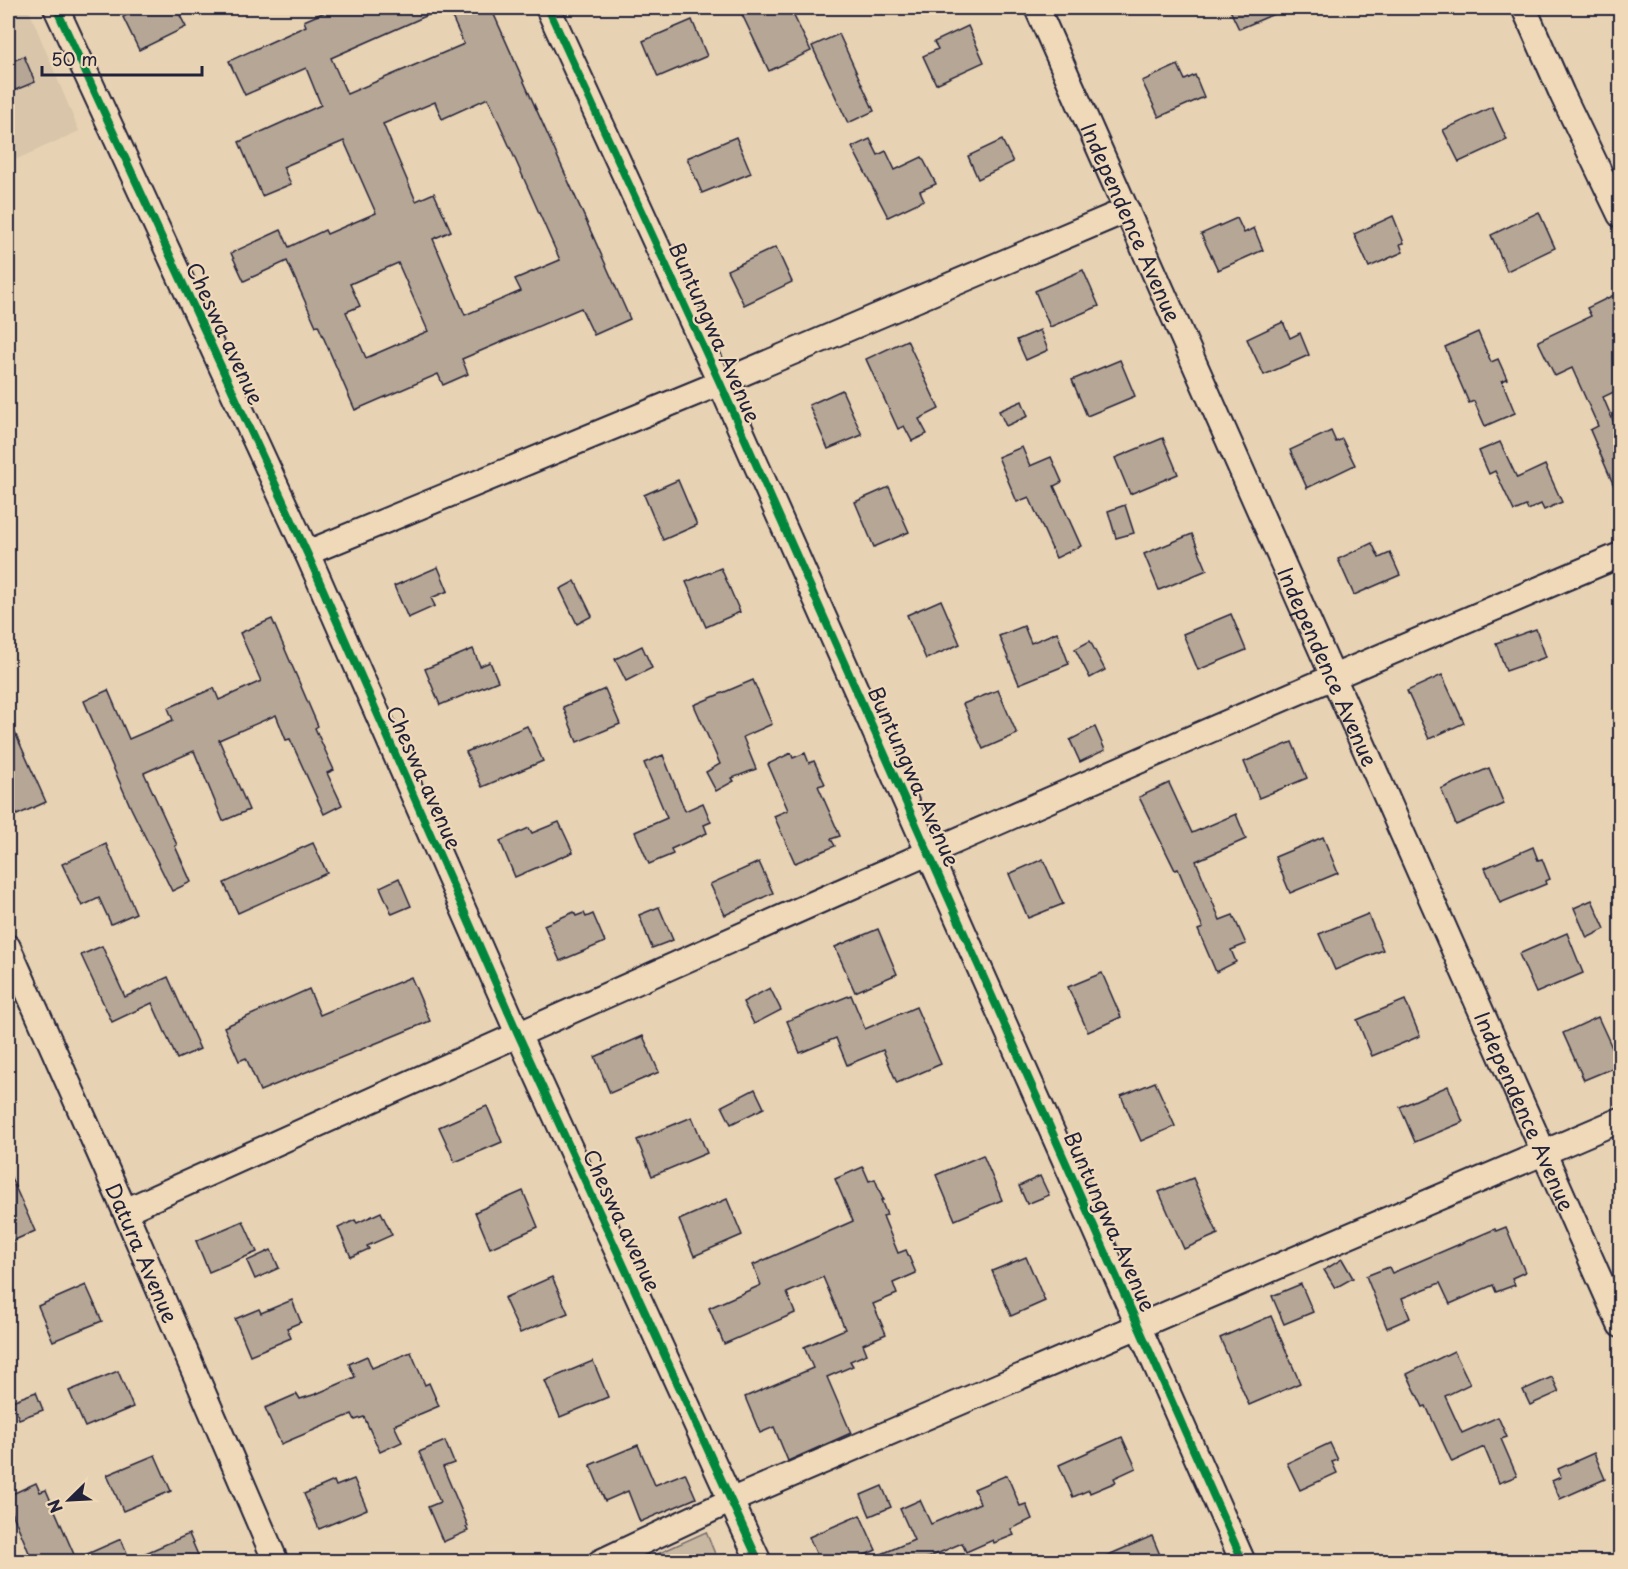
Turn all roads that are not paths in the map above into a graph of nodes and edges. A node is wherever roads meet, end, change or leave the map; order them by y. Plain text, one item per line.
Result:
1 (56, 8) edge
2 (548, 8) edge
3 (1037, 8) edge
4 (1524, 8) edge
5 (1127, 210) junction
6 (1620, 215) edge
7 (720, 383) junction
8 (307, 553) junction
9 (1620, 555) edge
10 (1333, 676) junction
11 (930, 853) junction
12 (8, 947) edge
13 (518, 1034) junction
14 (1620, 1120) edge
15 (1543, 1153) junction
16 (125, 1211) junction
17 (1620, 1325) edge
18 (1138, 1326) junction
19 (732, 1500) junction
20 (276, 1562) edge
21 (600, 1562) edge
22 (759, 1562) edge
23 (1243, 1562) edge

1 - 8 street, Cheswa avenue
2 - 7 street, Buntungwa Avenue
3 - 5 street, Independence Avenue
4 - 6 street
5 - 7 street
5 - 10 street, Independence Avenue
7 - 8 street
7 - 11 street, Buntungwa Avenue
8 - 13 street, Cheswa avenue
9 - 10 street
10 - 11 street
10 - 15 street, Independence Avenue
11 - 13 street
11 - 18 street, Buntungwa Avenue
12 - 16 street, Datura Avenue
13 - 16 street
13 - 19 street, Cheswa avenue
14 - 15 street
15 - 17 street, Independence Avenue
15 - 18 street
16 - 20 street, Datura Avenue
18 - 19 street
18 - 23 street, Buntungwa Avenue
19 - 21 street
19 - 22 street, Cheswa avenue

